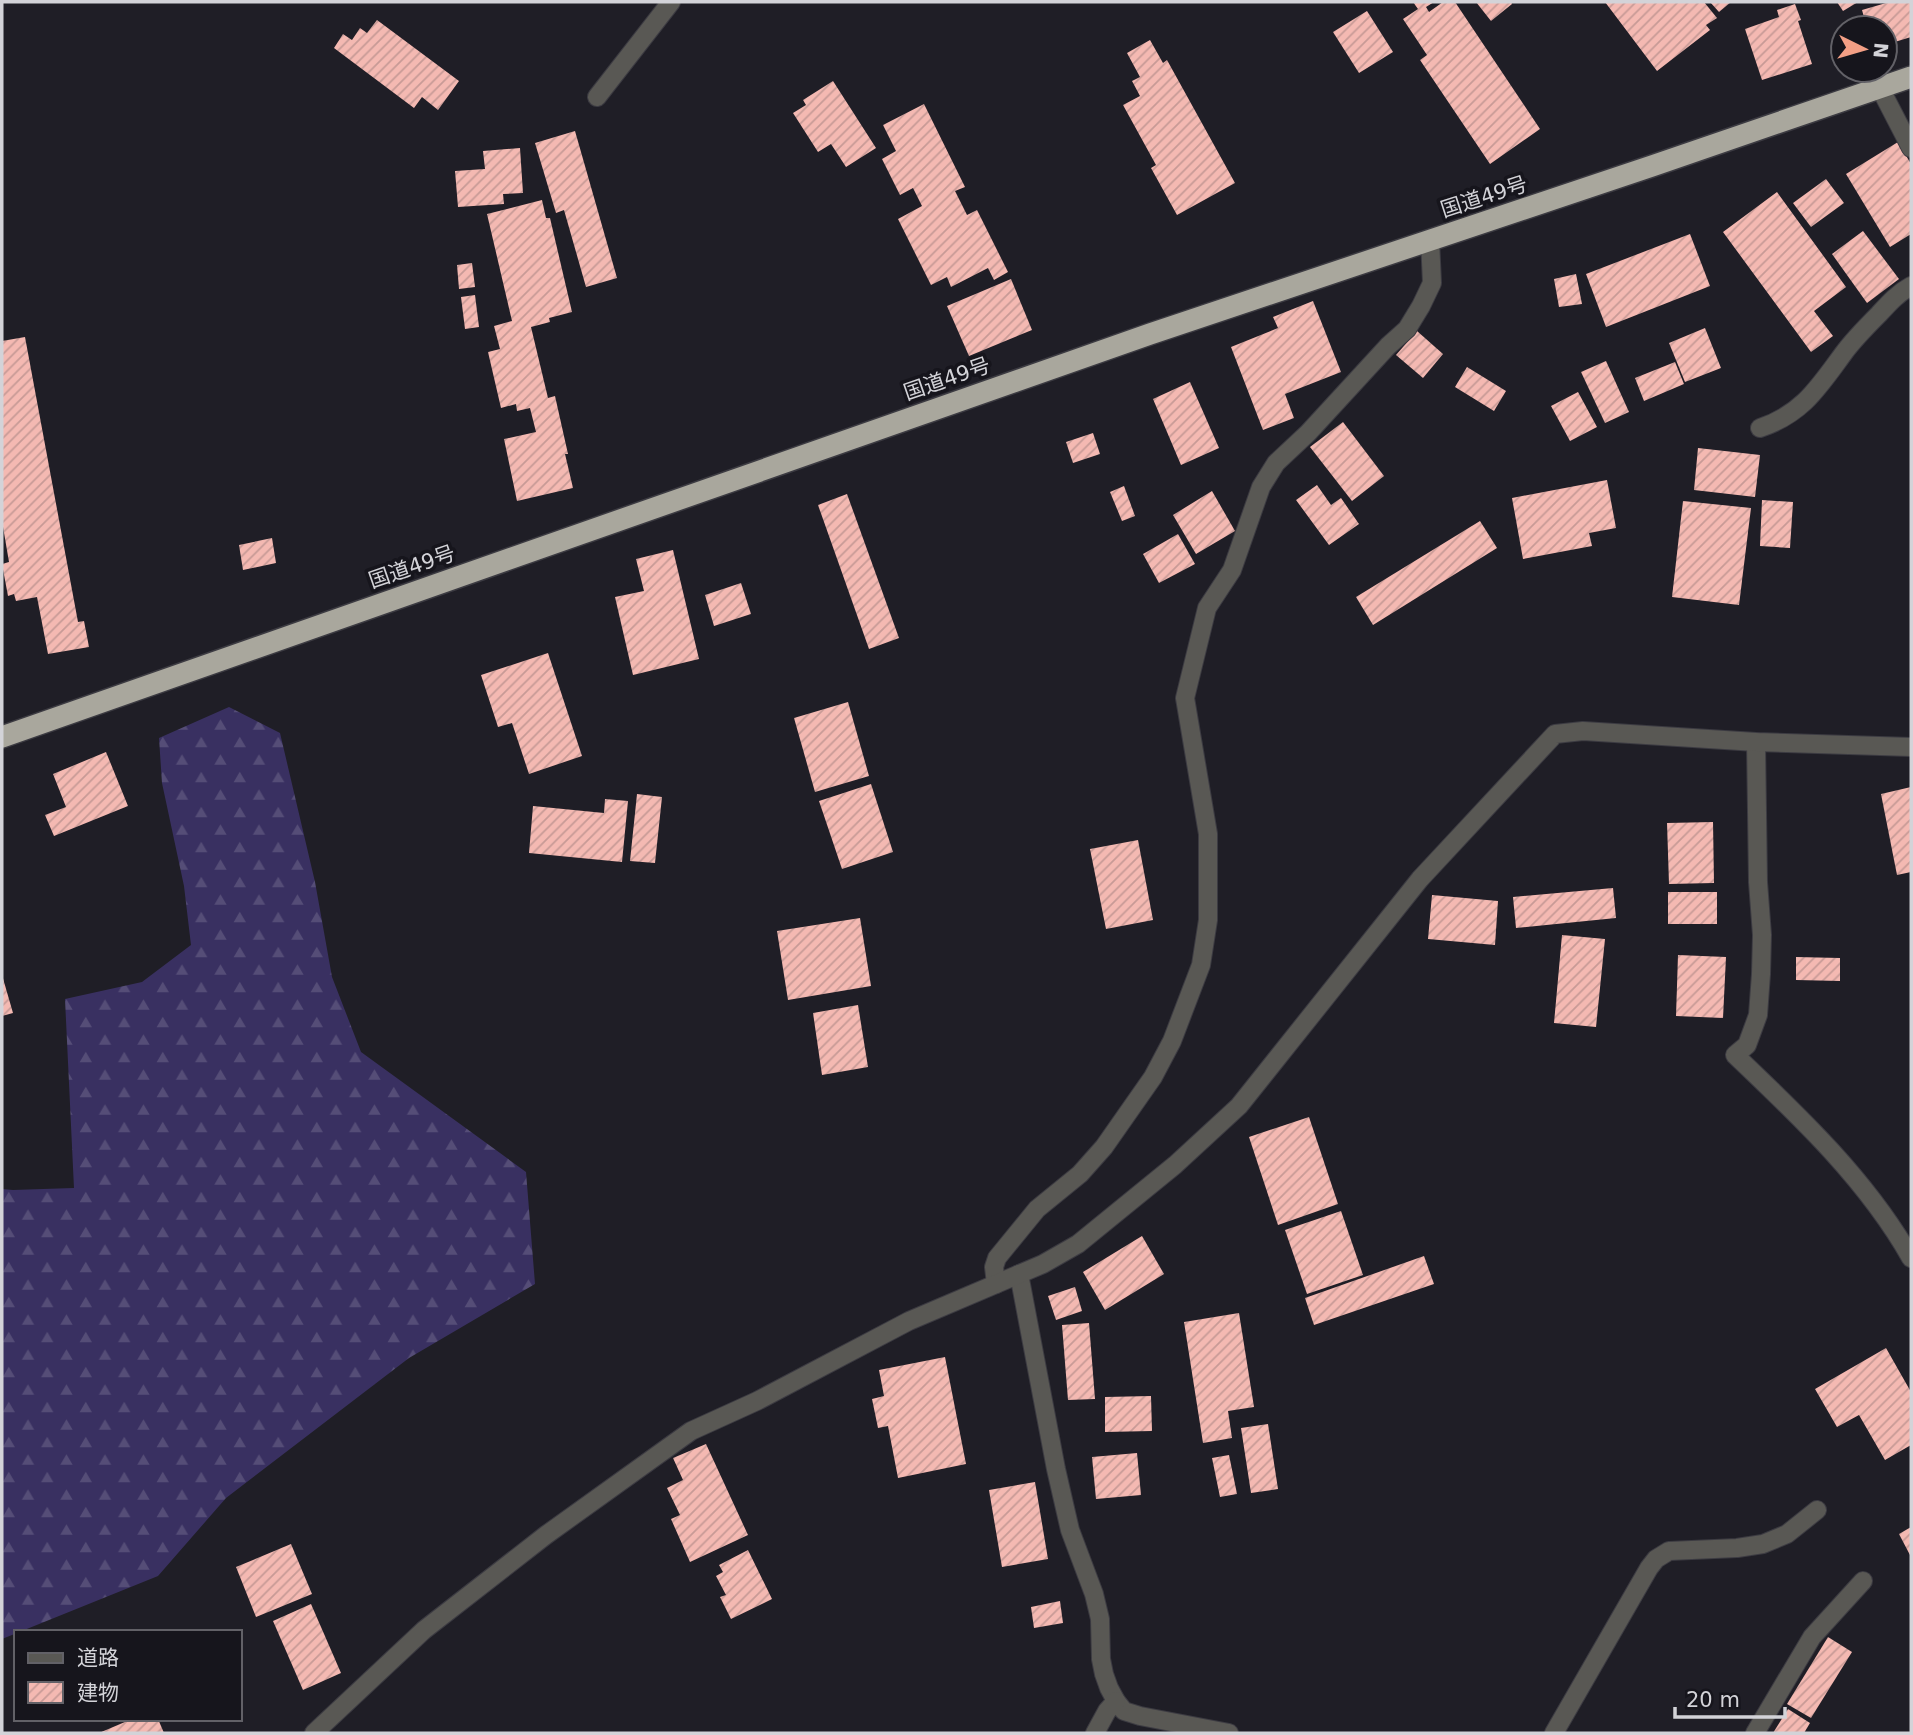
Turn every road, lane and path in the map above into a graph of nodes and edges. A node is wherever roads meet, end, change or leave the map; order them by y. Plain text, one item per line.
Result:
1 (671, 2) edge
2 (1911, 77) edge
3 (1880, 88) junction
4 (597, 97) dead end
5 (1911, 148) edge
6 (1430, 240) junction
7 (1911, 286) edge
8 (1760, 428) dead end
9 (2, 737) edge
10 (1756, 742) junction
11 (1911, 747) edge
12 (1911, 1258) edge
13 (1019, 1274) junction
14 (996, 1284) junction
15 (1817, 1510) dead end
16 (1863, 1581) dead end
17 (1115, 1700) junction
18 (314, 1733) edge
19 (1095, 1733) edge
20 (1229, 1733) edge
21 (1554, 1733) edge
22 (1755, 1733) edge

1 - 4 street
2 - 3 highway, 国道49号
3 - 5 street
3 - 6 highway, 国道49号
6 - 9 highway, 国道49号
6 - 14 street
7 - 8 street
10 - 11 street
10 - 12 street
10 - 13 street
13 - 14 street
13 - 17 street
14 - 18 street
15 - 21 street
16 - 22 street
17 - 19 street
17 - 20 street

